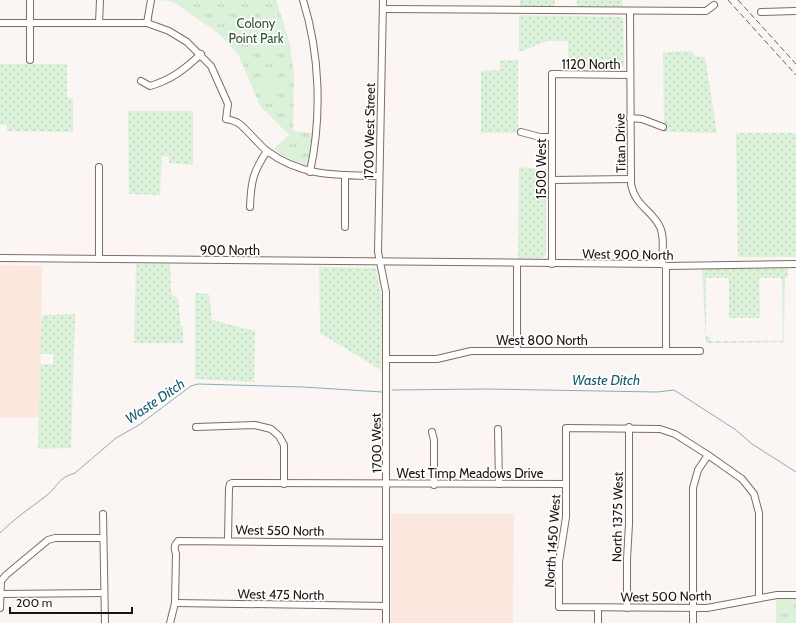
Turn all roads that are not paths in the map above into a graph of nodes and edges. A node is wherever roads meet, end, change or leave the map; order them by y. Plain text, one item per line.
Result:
1 (30, 0) edge
2 (100, 0) edge
3 (152, 0) edge
4 (303, 0) edge
5 (383, 0) edge
6 (714, 5) dead end
7 (383, 9) junction
8 (630, 11) junction
9 (796, 11) edge
10 (762, 12) dead end
11 (30, 22) junction
12 (0, 23) edge
13 (99, 23) junction
14 (147, 23) junction
15 (201, 54) junction
16 (30, 60) dead end
17 (552, 74) joint
18 (630, 75) junction
19 (141, 81) dead end
20 (630, 118) junction
21 (663, 127) dead end
22 (521, 132) dead end
23 (552, 137) junction
24 (267, 151) junction
25 (99, 167) dead end
26 (310, 172) junction
27 (344, 175) junction
28 (379, 176) junction
29 (631, 179) junction
30 (552, 180) junction
31 (250, 207) dead end
32 (345, 227) dead end
33 (0, 258) edge
34 (99, 259) junction
35 (379, 263) junction
36 (460, 263) joint
37 (517, 264) junction
38 (552, 264) junction
39 (796, 264) edge
40 (664, 265) junction
41 (517, 351) junction
42 (666, 351) junction
43 (700, 351) dead end
44 (386, 359) junction
45 (196, 427) dead end
46 (629, 428) junction
47 (498, 429) dead end
48 (432, 432) dead end
49 (708, 455) junction
50 (284, 484) junction
51 (499, 484) junction
52 (566, 484) junction
53 (387, 485) junction
54 (434, 485) junction
55 (103, 514) dead end
56 (103, 538) junction
57 (228, 540) junction
58 (386, 543) junction
59 (104, 593) junction
60 (0, 594) edge
61 (796, 595) edge
62 (759, 598) junction
63 (175, 603) junction
64 (386, 606) junction
65 (559, 607) joint
66 (0, 608) edge
67 (598, 608) junction
68 (627, 608) junction
69 (693, 609) junction
70 (105, 623) edge
71 (170, 623) edge
72 (386, 623) edge
73 (598, 623) edge
74 (693, 623) edge

1 - 11 street
2 - 13 street
3 - 14 street
4 - 26 street
5 - 7 street, 1700 West Street
6 - 8 street
7 - 8 street
7 - 28 street, 1700 West Street
8 - 18 street, Titan Drive
9 - 10 street
11 - 12 street
11 - 13 street
11 - 16 street
13 - 14 street
14 - 15 street
15 - 19 street
15 - 24 street
17 - 18 street, 1120 North
17 - 23 street, 1500 West
18 - 20 street, Titan Drive
20 - 21 street
20 - 29 street, Titan Drive
22 - 23 street
23 - 30 street, 1500 West
24 - 26 street
24 - 31 street
25 - 34 street
26 - 27 street
27 - 28 street
27 - 32 street
28 - 35 street, 1700 West Street
29 - 30 street
29 - 40 street, Titan Drive
30 - 38 street, 1500 West
33 - 34 street, 900 North
34 - 35 street, 900 North
35 - 36 street, 900 North
35 - 44 street, 1700 West
36 - 37 street, West 900 North
37 - 38 street, West 900 North
37 - 41 street
38 - 40 street, West 900 North
39 - 40 street, West 900 North
40 - 42 street, Titan Drive
41 - 42 street, West 800 North
41 - 44 street, West 800 North
42 - 43 street, West 800 North
44 - 53 street, 1700 West
45 - 50 street
46 - 49 street
46 - 52 street, North 1450 West
46 - 68 street, North 1375 West
47 - 51 street
48 - 54 street
49 - 62 street
49 - 69 street
50 - 53 street, West Timp Meadows Drive
50 - 57 street, West Timp Meadows Drive
51 - 52 street, West Timp Meadows Drive
51 - 54 street, West Timp Meadows Drive
52 - 65 street, North 1450 West
53 - 54 street, West Timp Meadows Drive
53 - 58 street, 1700 West
55 - 56 street
56 - 59 street
56 - 60 street
57 - 58 street, West 550 North
57 - 63 street, West 550 North
58 - 64 street, 1700 West
59 - 60 street
59 - 70 street
60 - 66 street
61 - 62 street, West 500 North
62 - 69 street, West 500 North
63 - 64 street, West 475 North
63 - 71 street
64 - 72 street, 1700 West
65 - 67 street, West 500 North
67 - 68 street, West 500 North
67 - 73 street
68 - 69 street, West 500 North
69 - 74 street

